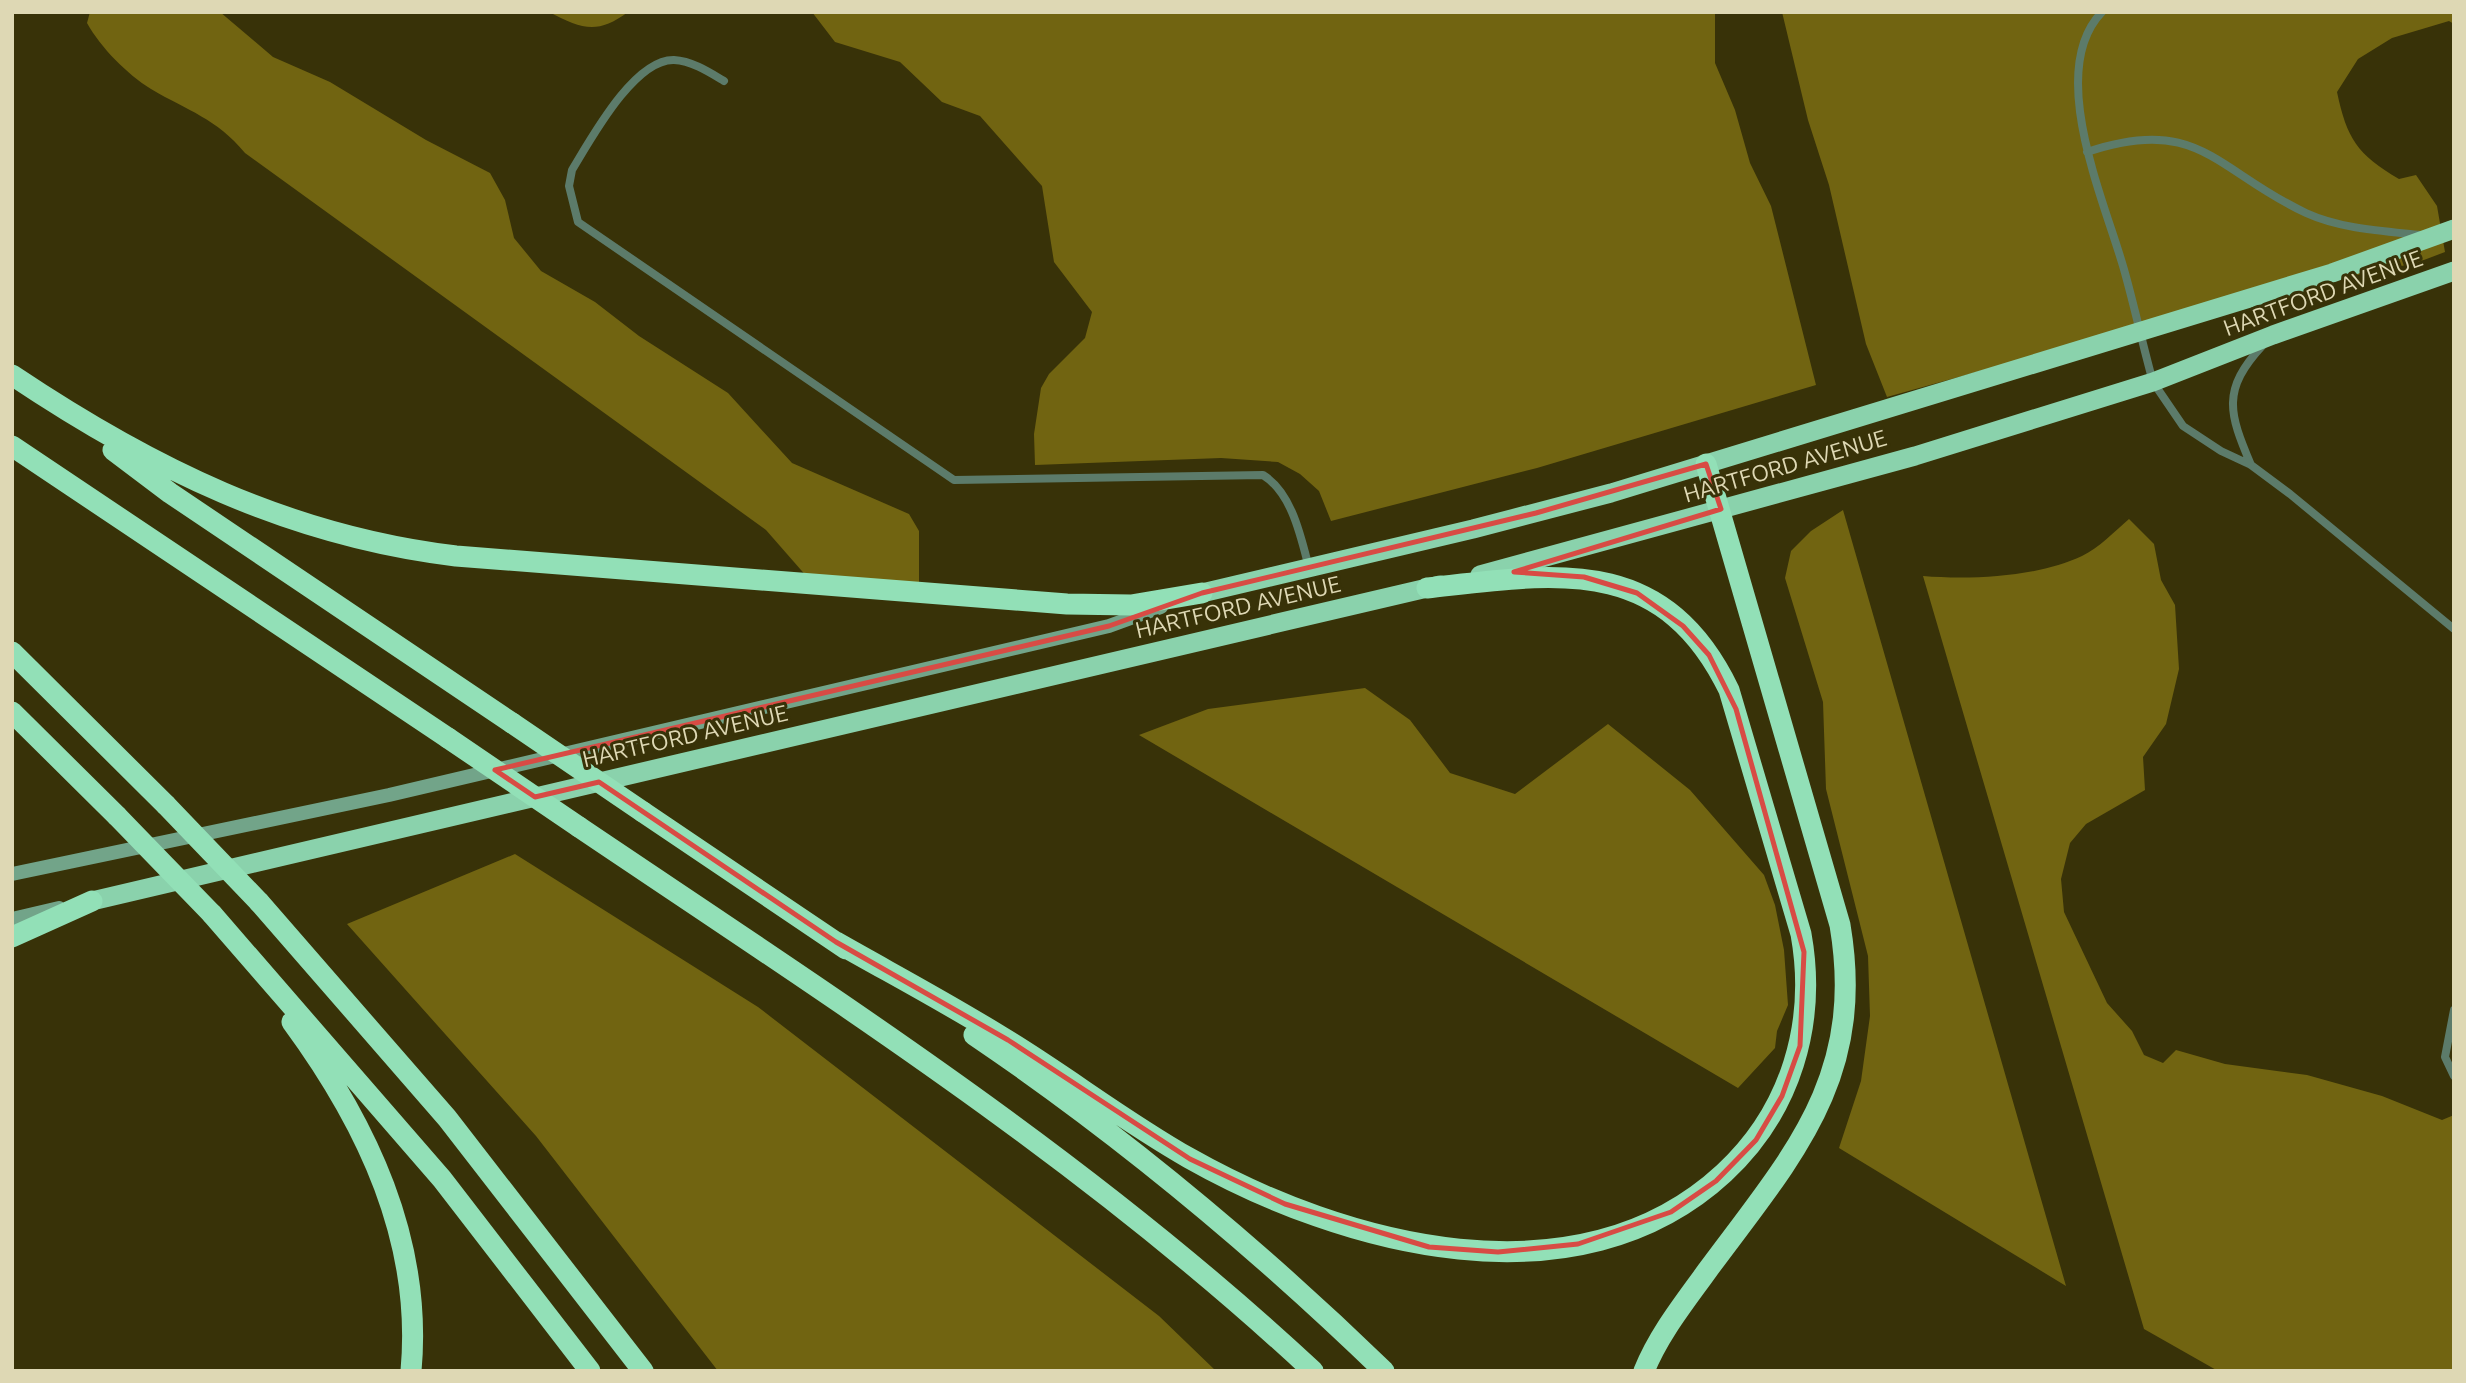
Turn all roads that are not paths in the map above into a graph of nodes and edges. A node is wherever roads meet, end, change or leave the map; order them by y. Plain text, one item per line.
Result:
1 (2102, 12) edge
2 (724, 80) dead end
3 (2087, 152) junction
4 (2454, 227) edge
5 (2454, 271) edge
6 (2138, 330) junction
7 (2273, 335) junction
8 (19, 379) edge
9 (2153, 382) junction
10 (12, 446) edge
11 (1706, 464) junction
12 (2251, 466) junction
13 (1721, 509) junction
14 (1309, 568) junction
15 (1427, 588) junction
16 (1202, 593) junction
17 (2454, 629) edge
18 (12, 652) edge
19 (12, 712) edge
20 (12, 874) edge
21 (92, 901) junction
22 (212, 914) junction
23 (12, 919) edge
24 (12, 937) edge
25 (836, 942) junction
26 (2454, 1010) edge
27 (2454, 1076) edge
28 (411, 1371) edge
29 (590, 1371) edge
30 (643, 1371) edge
31 (1313, 1371) edge
32 (1384, 1371) edge
33 (1644, 1371) edge

1 - 3 lane
2 - 14 lane
3 - 4 lane
3 - 6 lane
4 - 6 highway, HARTFORD AVENUE
5 - 7 highway, HARTFORD AVENUE
6 - 9 lane
6 - 11 highway, HARTFORD AVENUE
7 - 9 highway, HARTFORD AVENUE
7 - 12 lane
8 - 16 highway
8 - 25 highway, bridge
9 - 12 lane
9 - 13 highway, HARTFORD AVENUE
10 - 31 highway, bridge
11 - 13 highway
11 - 14 highway, HARTFORD AVENUE
12 - 17 lane
13 - 15 highway, HARTFORD AVENUE
13 - 33 highway
14 - 16 highway, HARTFORD AVENUE
15 - 21 highway, HARTFORD AVENUE
15 - 25 highway
16 - 20 main road, HARTFORD AVENUE
18 - 30 highway, bridge
19 - 22 highway, bridge
21 - 23 main road, HARTFORD AVENUE
21 - 24 highway
22 - 28 highway
22 - 29 highway
25 - 32 highway
26 - 27 lane

